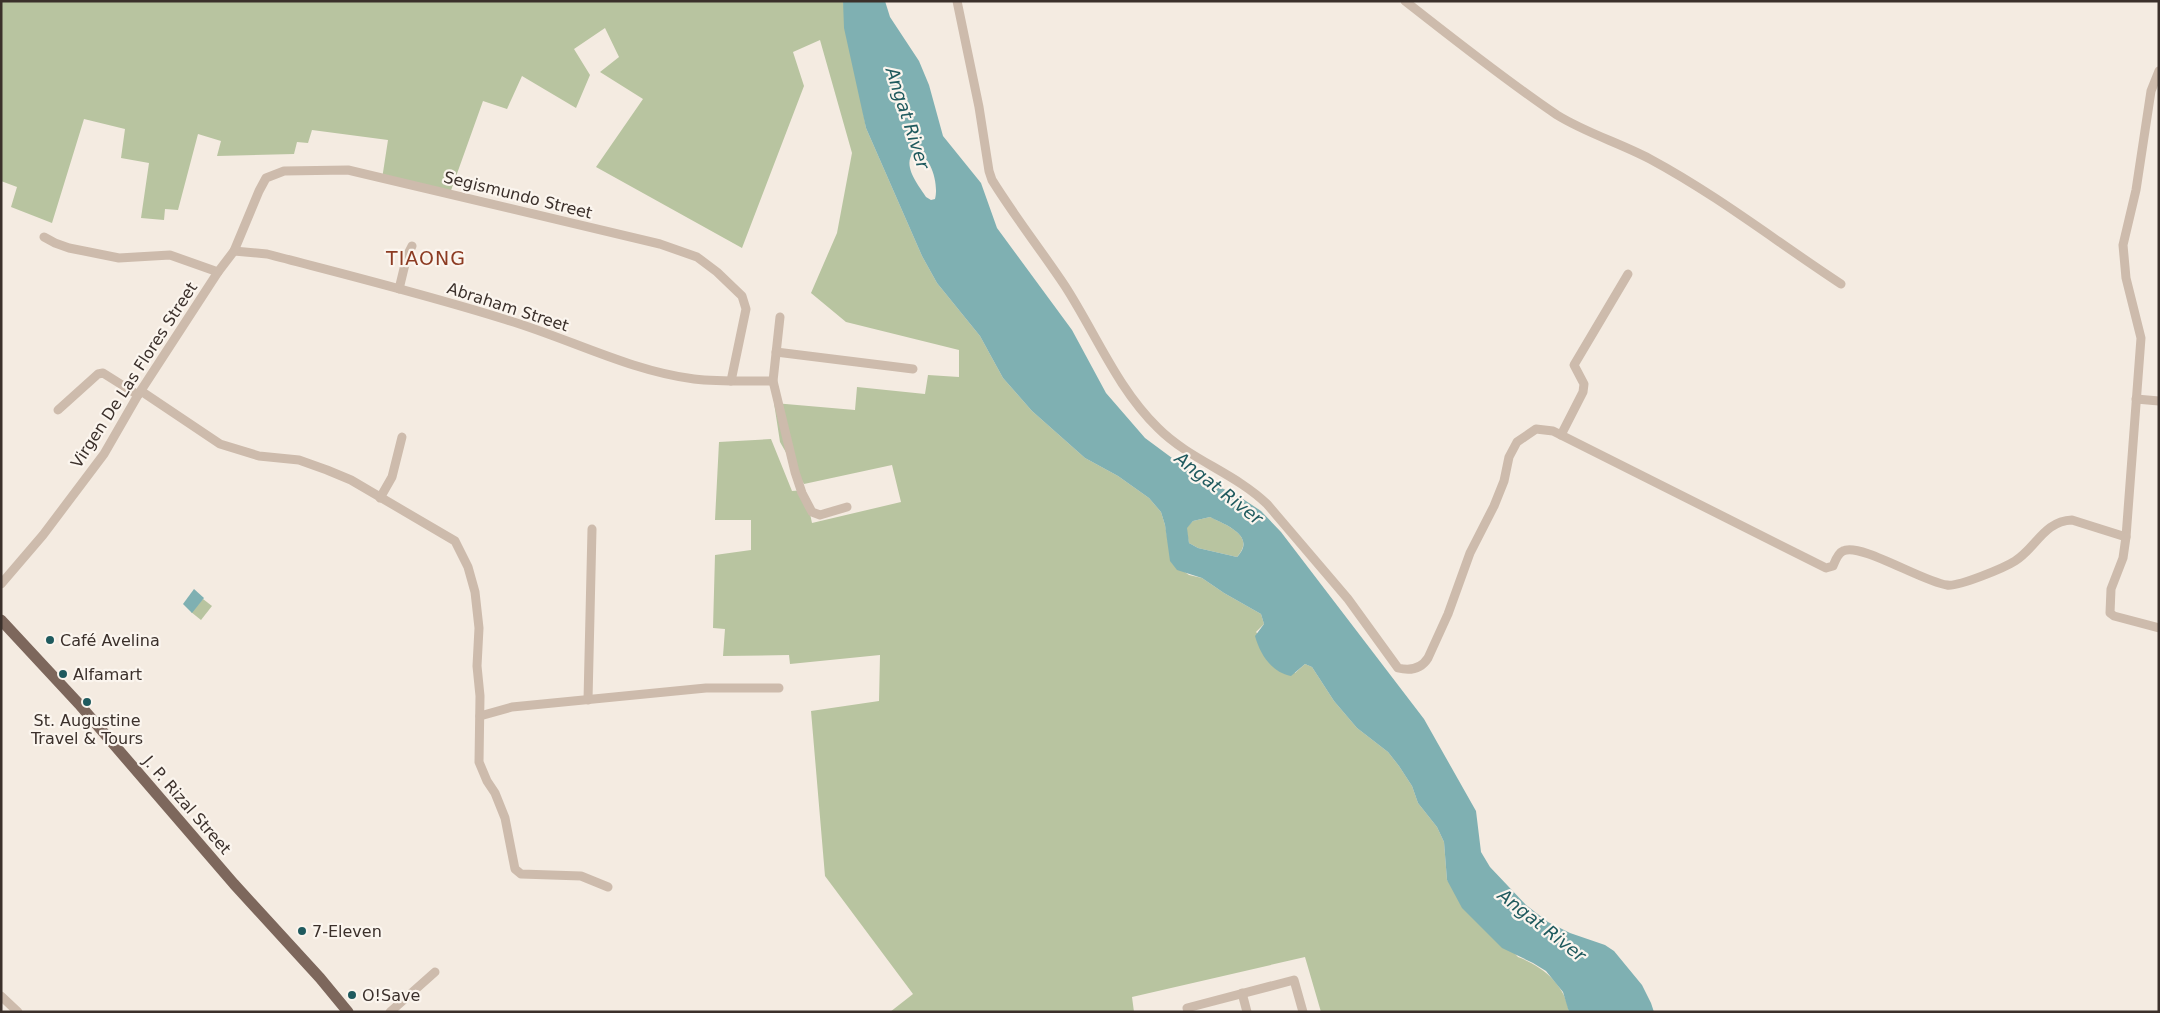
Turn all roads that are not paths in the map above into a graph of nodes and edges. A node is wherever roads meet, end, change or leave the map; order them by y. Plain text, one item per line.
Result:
1 (957, 1) edge
2 (1405, 1) edge
3 (2159, 70) edge
4 (44, 237) dead end
5 (412, 246) dead end
6 (234, 251) junction
7 (218, 272) junction
8 (1628, 274) dead end
9 (1840, 284) dead end
10 (399, 289) junction
11 (780, 317) dead end
12 (776, 352) junction
13 (913, 369) dead end
14 (731, 381) junction
15 (773, 381) junction
16 (139, 393) junction
17 (2136, 399) junction
18 (2159, 400) edge
19 (58, 410) dead end
20 (1561, 435) junction
21 (402, 437) dead end
22 (380, 498) junction
23 (847, 508) dead end
24 (592, 529) dead end
25 (2126, 537) junction
26 (1, 584) edge
27 (1, 620) edge
28 (2159, 628) edge
29 (779, 688) dead end
30 (588, 700) junction
31 (480, 716) junction
32 (608, 887) dead end
33 (435, 972) dead end
34 (1242, 993) junction
35 (1, 996) edge
36 (18, 1012) edge
37 (348, 1012) edge
38 (390, 1012) edge
39 (1188, 1012) edge
40 (1247, 1012) edge
41 (1303, 1012) edge

1 - 20 street
2 - 9 street
3 - 17 street
4 - 7 street
5 - 10 street
6 - 7 street, Virgen De Las Flores Street
6 - 10 street, Abraham Street
6 - 14 street, Segismundo Street
7 - 16 street, Virgen De Las Flores Street
8 - 20 street
10 - 14 street, Abraham Street
11 - 12 street
12 - 13 street
12 - 15 street
14 - 15 street, Abraham Street
15 - 23 street
16 - 19 street
16 - 22 street
16 - 26 street, Virgen De Las Flores Street
17 - 18 street
17 - 25 street
20 - 25 street
21 - 22 street
22 - 31 street
24 - 30 street
25 - 28 street
27 - 37 main road, J. P. Rizal Street
29 - 30 street
30 - 31 street
31 - 32 street
33 - 38 street
34 - 39 street
34 - 40 street
34 - 41 street
35 - 36 street

